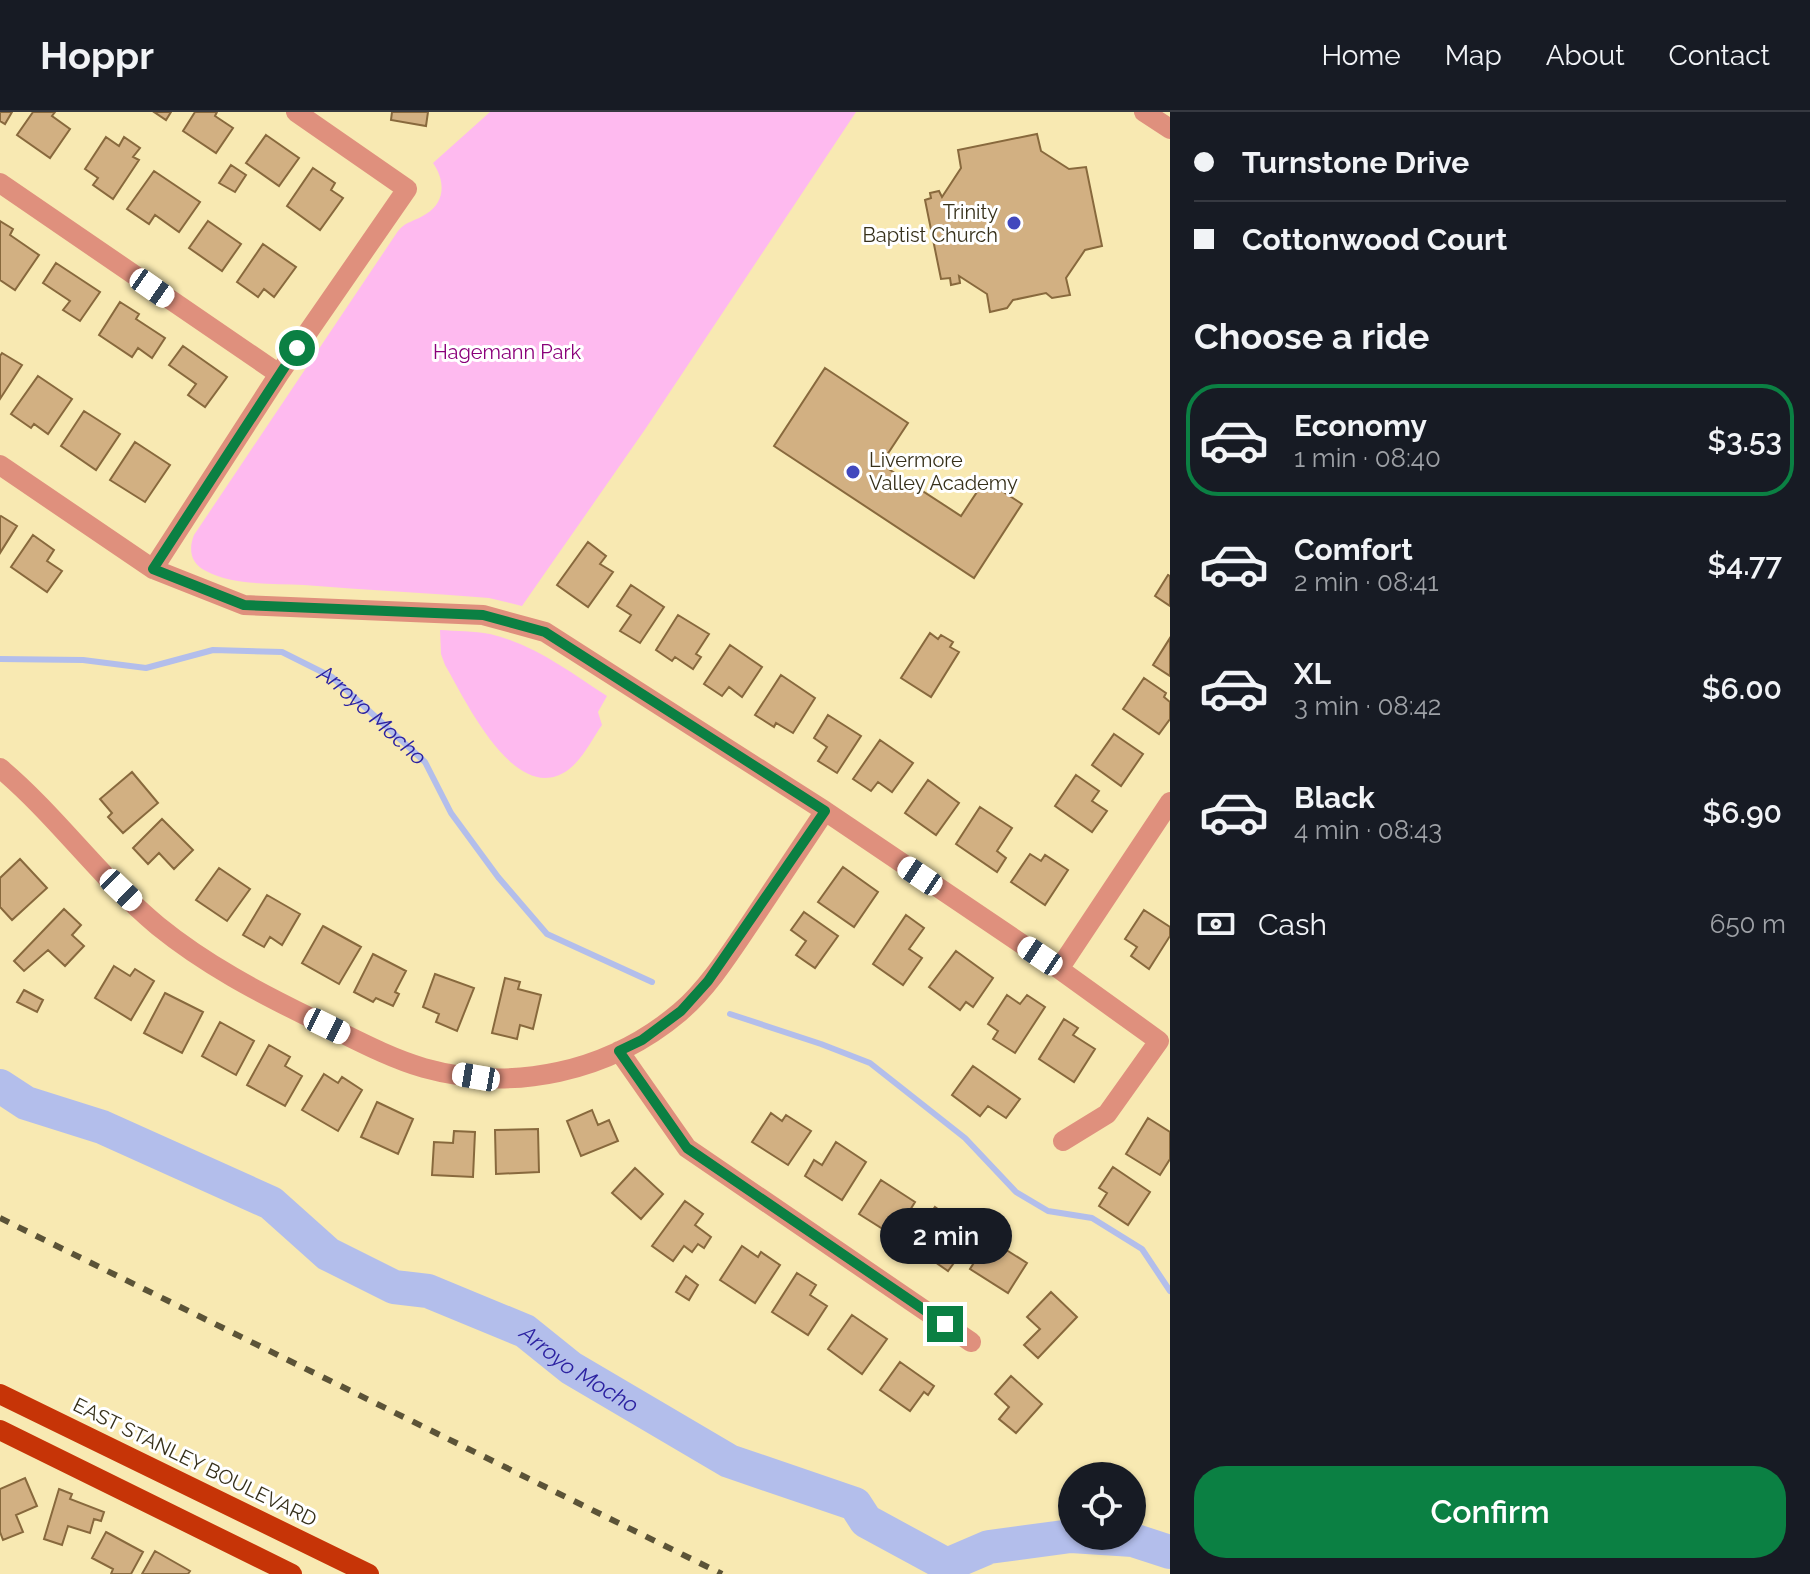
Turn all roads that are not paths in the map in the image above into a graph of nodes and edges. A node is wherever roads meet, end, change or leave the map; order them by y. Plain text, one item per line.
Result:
1 (1144, 112) edge
2 (303, 114) edge
3 (1170, 129) edge
4 (0, 183) edge
5 (279, 374) junction
6 (0, 465) edge
7 (153, 569) junction
8 (0, 768) edge
9 (1170, 802) edge
10 (825, 811) junction
11 (1059, 969) junction
12 (619, 1051) junction
13 (1063, 1141) dead end
14 (971, 1342) dead end
15 (0, 1394) edge
16 (0, 1430) edge
17 (292, 1574) edge
18 (369, 1574) edge

1 - 3 street
2 - 5 street
4 - 5 street
5 - 7 street
6 - 7 street
7 - 10 street
8 - 12 street
9 - 11 street
10 - 11 street
10 - 12 street
11 - 13 street
12 - 14 street
15 - 18 main road, EAST STANLEY BOULEVARD
16 - 17 main road

